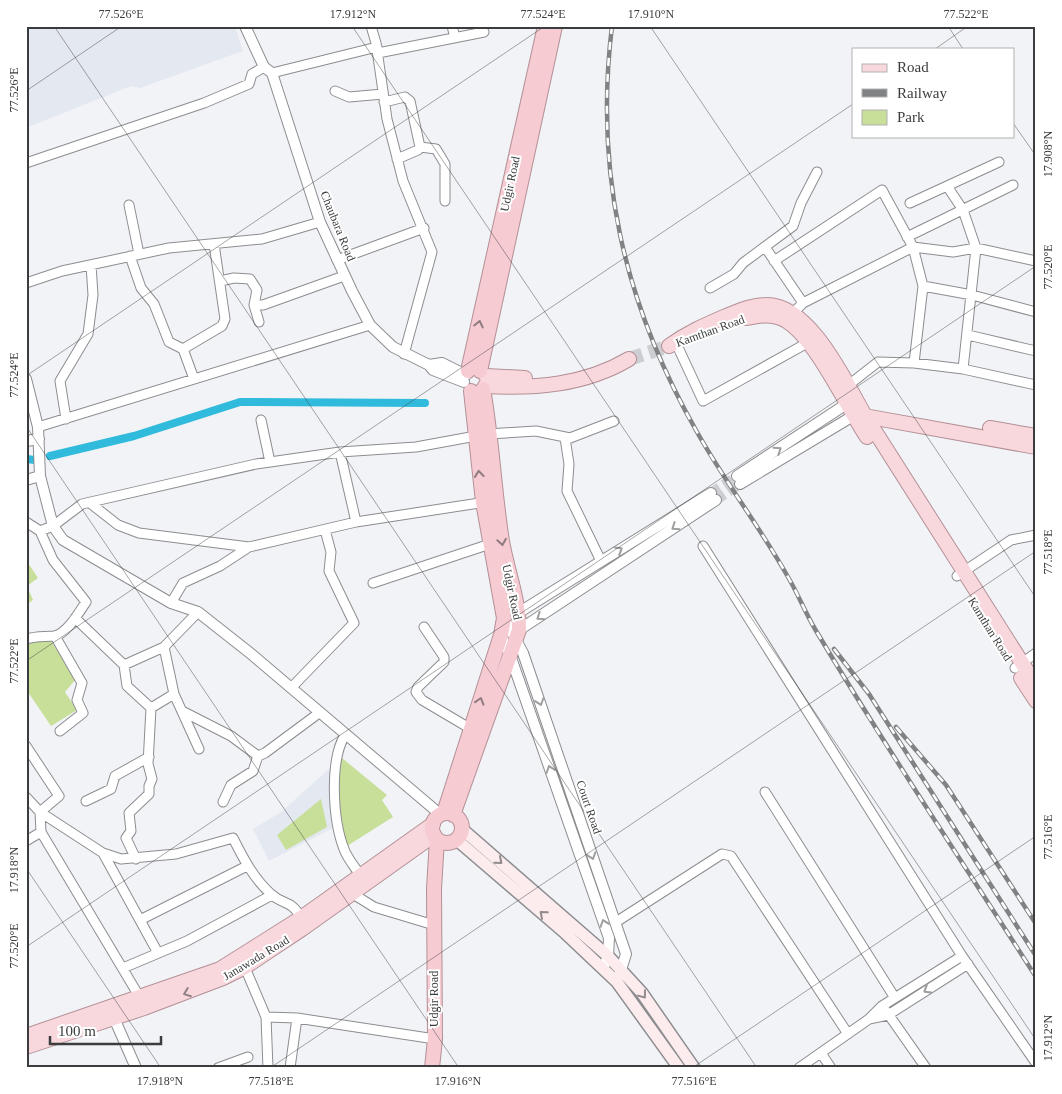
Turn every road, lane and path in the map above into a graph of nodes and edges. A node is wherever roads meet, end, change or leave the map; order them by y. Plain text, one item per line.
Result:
1 (245, 26) edge
2 (372, 26) edge
3 (452, 26) edge
4 (545, 26) edge
5 (555, 26) edge
6 (484, 32) dead end
7 (455, 38) junction
8 (378, 50) junction
9 (268, 70) junction
10 (335, 91) dead end
11 (384, 98) junction
12 (420, 147) junction
13 (397, 160) junction
14 (999, 162) dead end
15 (26, 163) edge
16 (817, 172) dead end
17 (1013, 185) dead end
18 (947, 186) junction
19 (445, 201) dead end
20 (910, 203) dead end
21 (129, 205) dead end
22 (962, 210) junction
23 (320, 222) junction
24 (424, 228) junction
25 (907, 237) junction
26 (214, 244) junction
27 (765, 247) junction
28 (913, 247) junction
29 (976, 248) junction
30 (139, 254) junction
31 (130, 256) junction
32 (337, 260) junction
33 (774, 261) junction
34 (1036, 261) edge
35 (91, 265) junction
36 (344, 276) junction
37 (220, 282) junction
38 (26, 283) edge
39 (923, 286) junction
40 (710, 288) dead end
41 (972, 295) junction
42 (254, 305) junction
43 (798, 308) junction
44 (1036, 312) edge
45 (258, 322) dead end
46 (370, 325) junction
47 (801, 326) junction
48 (968, 335) junction
49 (809, 342) junction
50 (676, 343) junction
51 (184, 349) junction
52 (1036, 351) edge
53 (404, 354) junction
54 (914, 363) junction
55 (963, 369) junction
56 (26, 379) edge
57 (194, 379) junction
58 (475, 380) junction
59 (1036, 385) edge
60 (844, 388) junction
61 (859, 410) junction
62 (66, 419) junction
63 (262, 420) dead end
64 (614, 422) dead end
65 (38, 427) junction
66 (482, 435) junction
67 (1036, 436) edge
68 (565, 438) junction
69 (39, 439) junction
70 (26, 441) edge
71 (1036, 447) edge
72 (340, 452) junction
73 (270, 462) junction
74 (40, 476) junction
75 (26, 480) edge
76 (738, 480) tunnel mouth
77 (489, 502) junction
78 (90, 503) junction
79 (26, 522) edge
80 (356, 522) junction
81 (53, 526) junction
82 (325, 530) junction
83 (40, 531) junction
84 (1036, 535) edge
85 (490, 544) junction
86 (703, 546) dead end
87 (249, 547) junction
88 (601, 561) junction
89 (961, 573) junction
90 (373, 583) dead end
91 (171, 603) junction
92 (198, 612) junction
93 (518, 613) junction
94 (75, 618) junction
95 (504, 618) junction
96 (424, 627) dead end
97 (501, 635) junction
98 (518, 635) junction
99 (55, 636) junction
100 (26, 639) edge
101 (164, 647) junction
102 (1036, 654) edge
103 (510, 655) junction
104 (124, 665) junction
105 (1018, 665) junction
106 (1036, 686) edge
107 (291, 688) junction
108 (174, 694) junction
109 (1036, 701) edge
110 (151, 708) junction
111 (182, 712) junction
112 (319, 713) junction
113 (471, 729) junction
114 (60, 731) dead end
115 (345, 735) junction
116 (26, 746) edge
117 (199, 749) dead end
118 (258, 756) junction
119 (149, 757) junction
120 (765, 792) dead end
121 (26, 798) edge
122 (86, 801) dead end
123 (223, 802) dead end
124 (40, 812) junction
125 (445, 828) junction
126 (583, 830) junction
127 (41, 832) junction
128 (572, 832) junction
129 (28, 838) edge
130 (103, 853) junction
131 (136, 859) junction
132 (247, 866) junction
133 (360, 875) junction
134 (353, 894) junction
135 (272, 895) junction
136 (301, 918) junction
137 (140, 920) junction
138 (616, 922) junction
139 (434, 925) junction
140 (158, 954) junction
141 (608, 956) junction
142 (962, 956) junction
143 (242, 962) junction
144 (968, 964) junction
145 (123, 968) junction
146 (621, 969) junction
147 (603, 970) junction
148 (617, 982) junction
149 (896, 998) junction
150 (142, 1003) junction
151 (882, 1006) junction
152 (888, 1015) junction
153 (266, 1017) junction
154 (114, 1018) junction
155 (297, 1018) junction
156 (869, 1019) junction
157 (848, 1034) junction
158 (26, 1036) edge
159 (434, 1039) junction
160 (26, 1048) edge
161 (821, 1053) junction
162 (248, 1057) dead end
163 (1036, 1063) edge
164 (136, 1068) edge
165 (218, 1068) edge
166 (268, 1068) edge
167 (290, 1068) edge
168 (432, 1068) edge
169 (441, 1068) edge
170 (679, 1068) edge
171 (694, 1068) edge
172 (799, 1068) edge
173 (831, 1068) edge
174 (926, 1068) edge

1 - 9 street, Chaubara Road
2 - 8 street
3 - 7 street
58 -> 4 highway, Udgir Road
5 - 58 highway, Udgir Road
6 - 7 street
7 - 8 street
8 - 9 street
8 - 11 street
9 - 15 street
9 - 23 street, Chaubara Road
10 - 11 street
11 - 12 street
11 - 13 street
12 - 13 street
12 - 19 street
13 - 24 street
14 - 18 street
16 - 27 street
17 - 22 street
18 - 20 street
18 - 22 street
21 - 30 street
22 - 25 street
22 - 29 street
23 - 26 street
23 - 32 street, Chaubara Road
24 - 32 street
24 - 53 street
25 - 28 street
25 - 33 street
26 - 30 street
26 - 37 street
27 - 33 street
27 - 40 street
28 - 29 street
28 - 39 street
28 - 43 street
29 - 34 street
29 - 41 street
30 - 31 street
31 - 35 street
31 - 51 street
32 - 36 street, Chaubara Road
33 - 43 street
35 - 38 street
35 - 62 street
36 - 42 street
36 - 46 street, Chaubara Road
37 - 42 street
37 - 51 street
39 - 41 street
39 - 54 street
41 - 44 street
41 - 48 street
42 - 45 street
43 - 47 main road, Kamthan Road
43 - 50 main road, Kamthan Road
46 - 53 street, Chaubara Road
46 - 57 street
47 - 49 main road, Kamthan Road
47 - 50 main road, Kamthan Road
47 - 60 main road, Kamthan Road
48 - 52 street
48 - 55 street
49 - 50 street
49 - 60 main road, Kamthan Road
51 - 57 street
53 - 58 street, Chaubara Road
54 - 55 street
54 - 60 street
55 - 59 street
56 - 65 street
57 - 62 street
58 - 58 main road
58 - 66 highway, Udgir Road
60 - 61 main road, Kamthan Road
61 - 67 main road
61 - 71 main road
61 - 76 street
61 - 89 main road, Kamthan Road
62 - 65 street
63 - 73 street
64 - 68 street
65 - 69 street
66 - 68 street
66 - 72 street
66 - 77 highway, Udgir Road
68 - 88 street
69 - 70 street
69 - 74 street
72 - 73 street
72 - 80 street
73 - 78 street
74 - 75 street
74 - 81 street
77 - 80 street
77 - 85 highway, Udgir Road
77 -> 93 highway, Udgir Road
78 - 81 street
78 - 87 street
79 - 83 street
80 - 82 street
81 - 83 street
81 - 91 street
82 - 87 street
82 - 107 street
83 - 94 street
84 - 89 street
85 - 90 street
85 - 95 highway, Udgir Road
86 - 142 street
87 - 91 street
88 - 93 street
88 -> 98 street
89 - 105 main road, Kamthan Road
91 - 92 street
92 - 101 street
92 - 107 street
93 - 98 highway, Udgir Road
94 - 99 street
94 - 104 street
95 - 97 highway, Udgir Road
95 - 98 street, Court Road
96 - 113 street
97 - 103 street
113 -> 97 highway, Udgir Road
98 - 103 highway, Udgir Road
98 -> 126 street, Court Road
99 - 100 street
99 - 114 street
101 - 104 street
101 - 108 street
102 - 105 street
103 - 125 highway, Udgir Road
128 -> 103 street
104 - 110 street
105 - 106 main road, Kamthan Road
105 - 109 main road, Kamthan Road
107 - 112 street
108 - 110 street
108 - 111 street
110 - 119 street
111 - 117 street
111 - 118 street
112 - 115 street
112 - 118 street
113 - 125 highway, Udgir Road
115 - 125 street
115 - 133 street
116 - 124 street
118 - 123 street
119 - 122 street
119 - 131 street
120 - 149 street
121 - 124 street
124 - 127 street
124 - 130 street
125 - 133 main road, Janawada Road
125 - 134 main road, Janawada Road
125 - 139 highway, Udgir Road
125 -> 141 main road
147 -> 125 main road
125 - 169 highway, Udgir Road
126 - 128 street
126 -> 138 street, Court Road
127 - 129 street
127 - 145 street
141 -> 128 street
130 - 131 street
130 - 137 street
131 - 132 street
132 - 135 street
132 - 137 street
133 - 136 main road, Janawada Road
134 - 139 street
134 - 143 main road, Janawada Road
135 - 136 street
135 - 140 street
136 - 143 main road, Janawada Road
137 - 140 street
138 - 146 street, Court Road
138 - 157 street
139 - 159 highway, Udgir Road
140 - 145 street
141 - 146 main road
141 - 147 street
142 - 144 street
142 - 149 street
143 - 150 main road, Janawada Road
143 - 153 street
144 -> 152 street
144 - 163 street
145 - 150 street
146 - 148 street, Court Road
146 -> 171 main road
147 - 148 main road
148 - 170 main road
149 - 151 street
150 - 154 main road, Janawada Road
150 - 158 main road, Janawada Road
151 - 152 street
151 - 156 street
152 - 156 street
152 - 174 street
153 - 155 street
153 - 166 street
154 - 160 main road, Janawada Road
154 - 164 street
155 - 159 street
155 - 167 street
156 - 157 street
157 - 161 street
159 - 168 highway, Udgir Road
161 - 172 street
161 - 173 street
162 - 165 street

